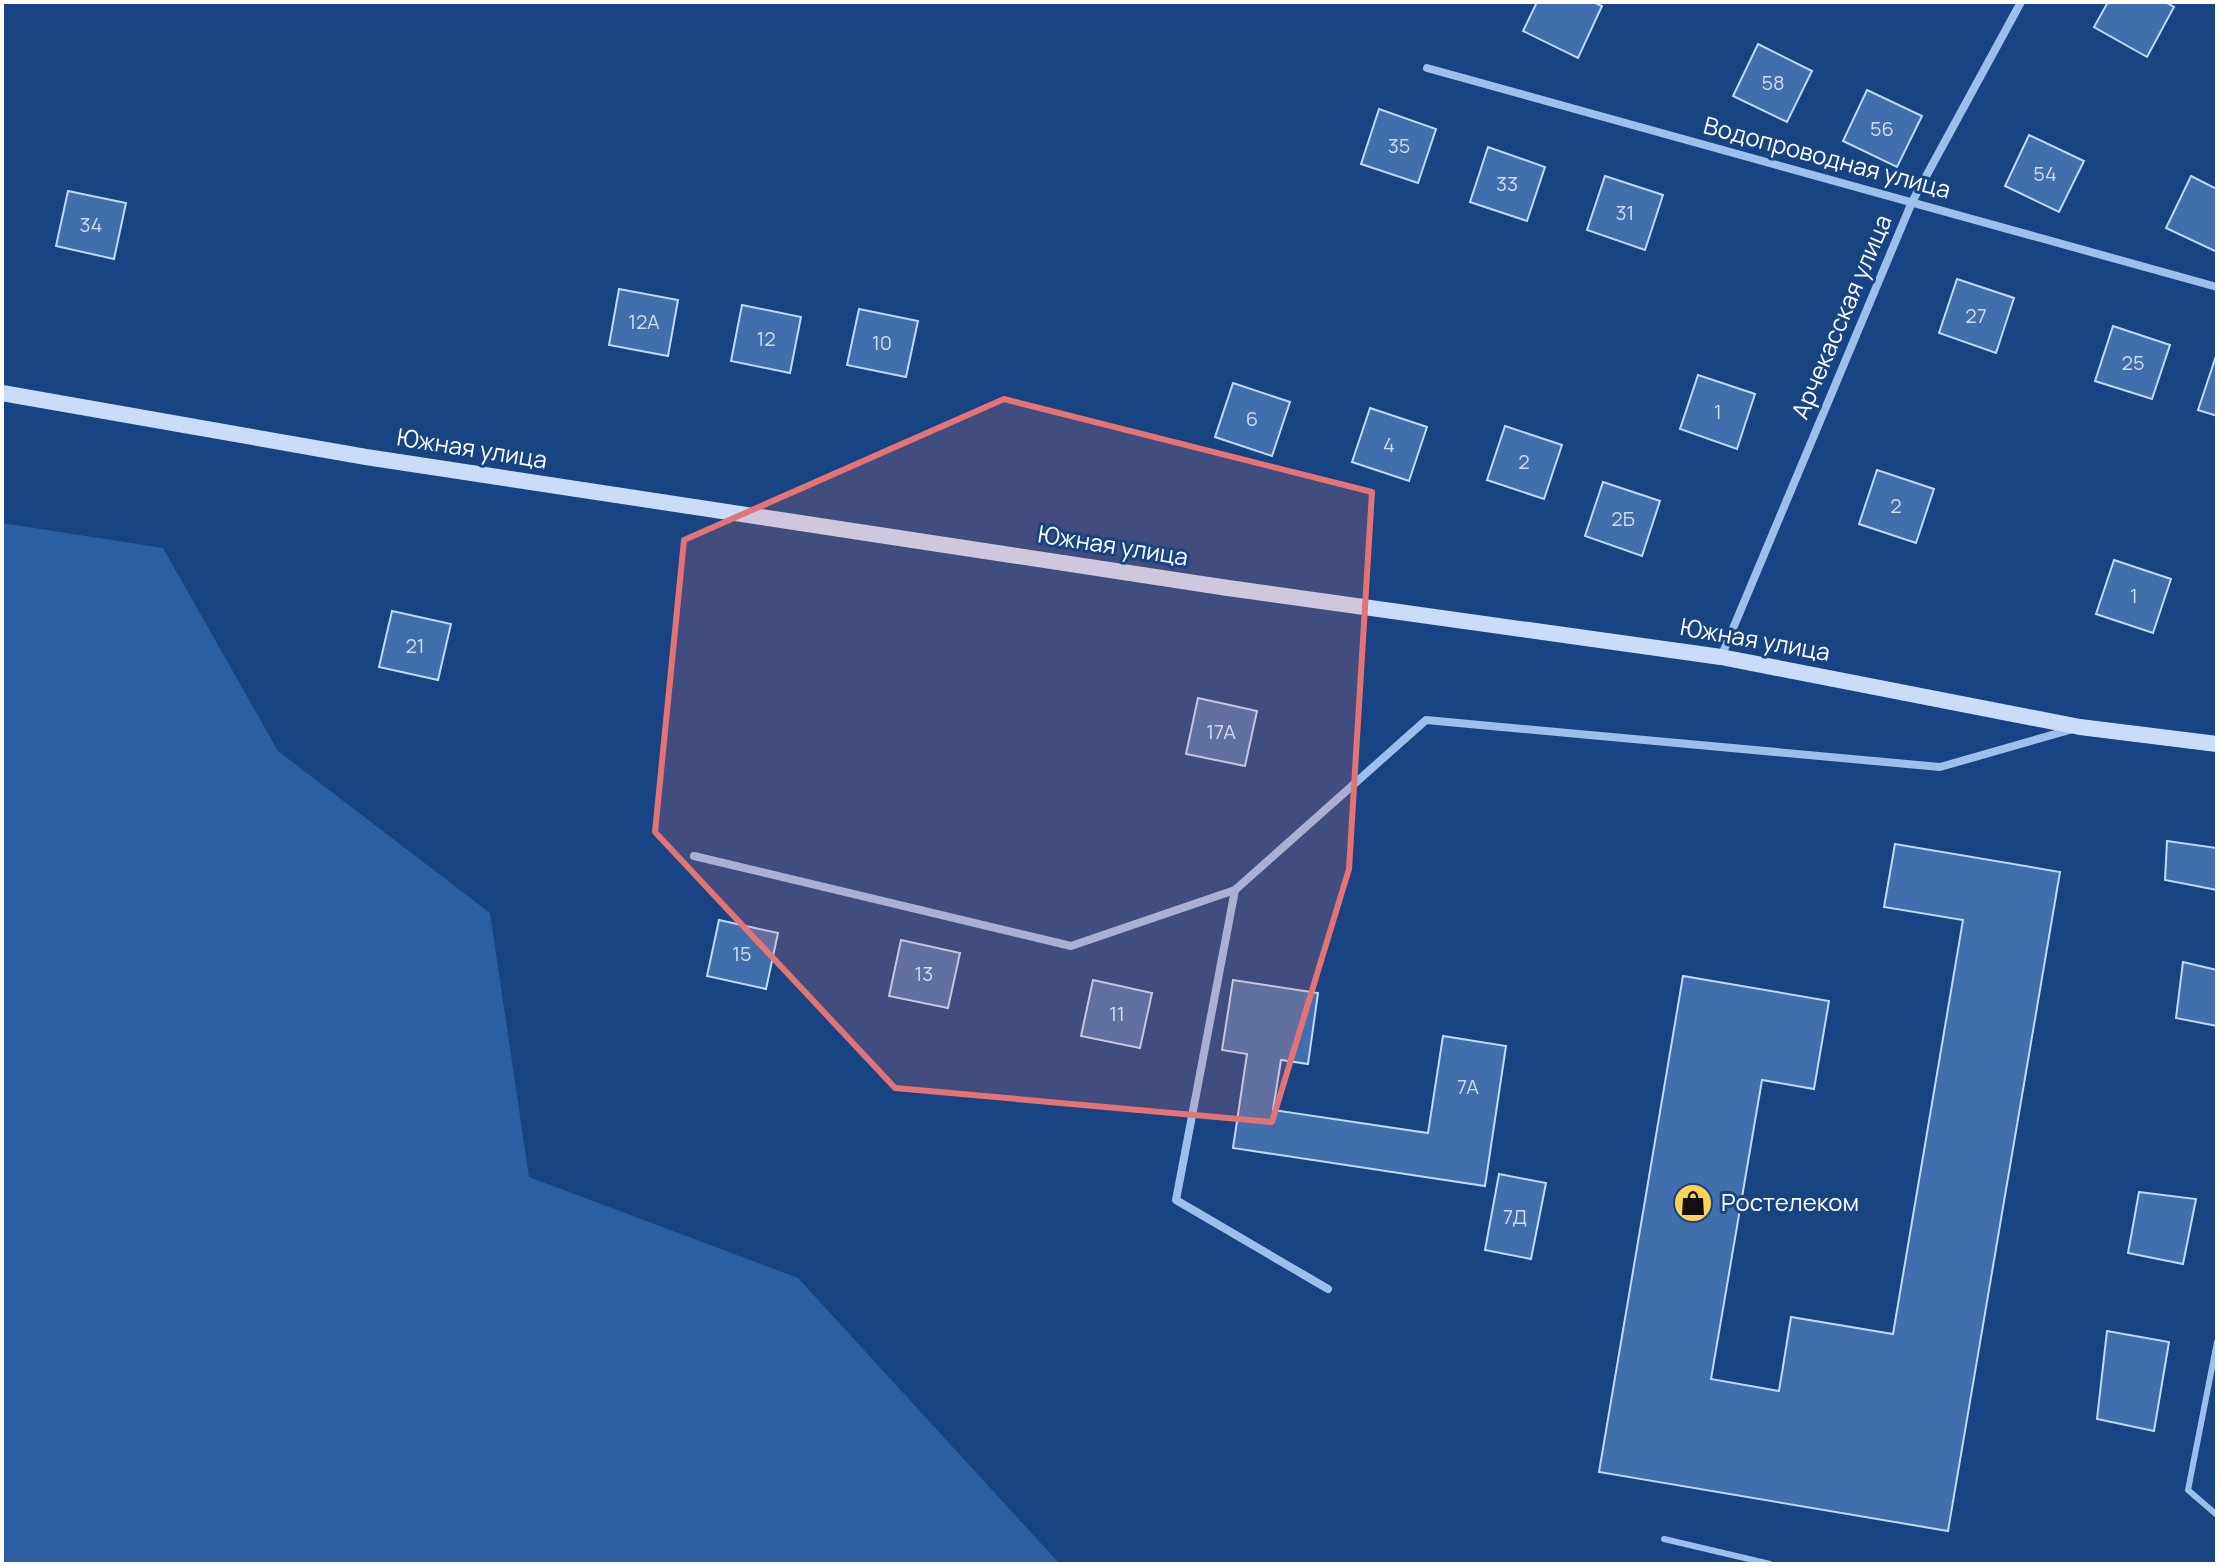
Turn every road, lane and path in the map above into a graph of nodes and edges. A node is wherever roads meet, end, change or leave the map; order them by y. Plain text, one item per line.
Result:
1 (2021, 2) edge
2 (1427, 68) dead end
3 (1912, 202) junction
4 (2217, 287) edge
5 (2, 393) edge
6 (1721, 657) junction
7 (2080, 727) junction
8 (2216, 740) edge
9 (694, 856) dead end
10 (1235, 890) junction
11 (1328, 1289) dead end
12 (2217, 1342) edge
13 (2217, 1515) edge
14 (1664, 1539) dead end
15 (1770, 1564) edge

1 - 3 street, Арчекасская улица
2 - 3 street, Водопроводная улица
3 - 4 street, Водопроводная улица
3 - 6 street, Арчекасская улица
5 - 6 street, Южная улица
6 - 7 street, Южная улица
7 - 8 street, Южная улица
7 - 10 street
9 - 10 street
10 - 11 street
12 - 13 lane
14 - 15 lane

